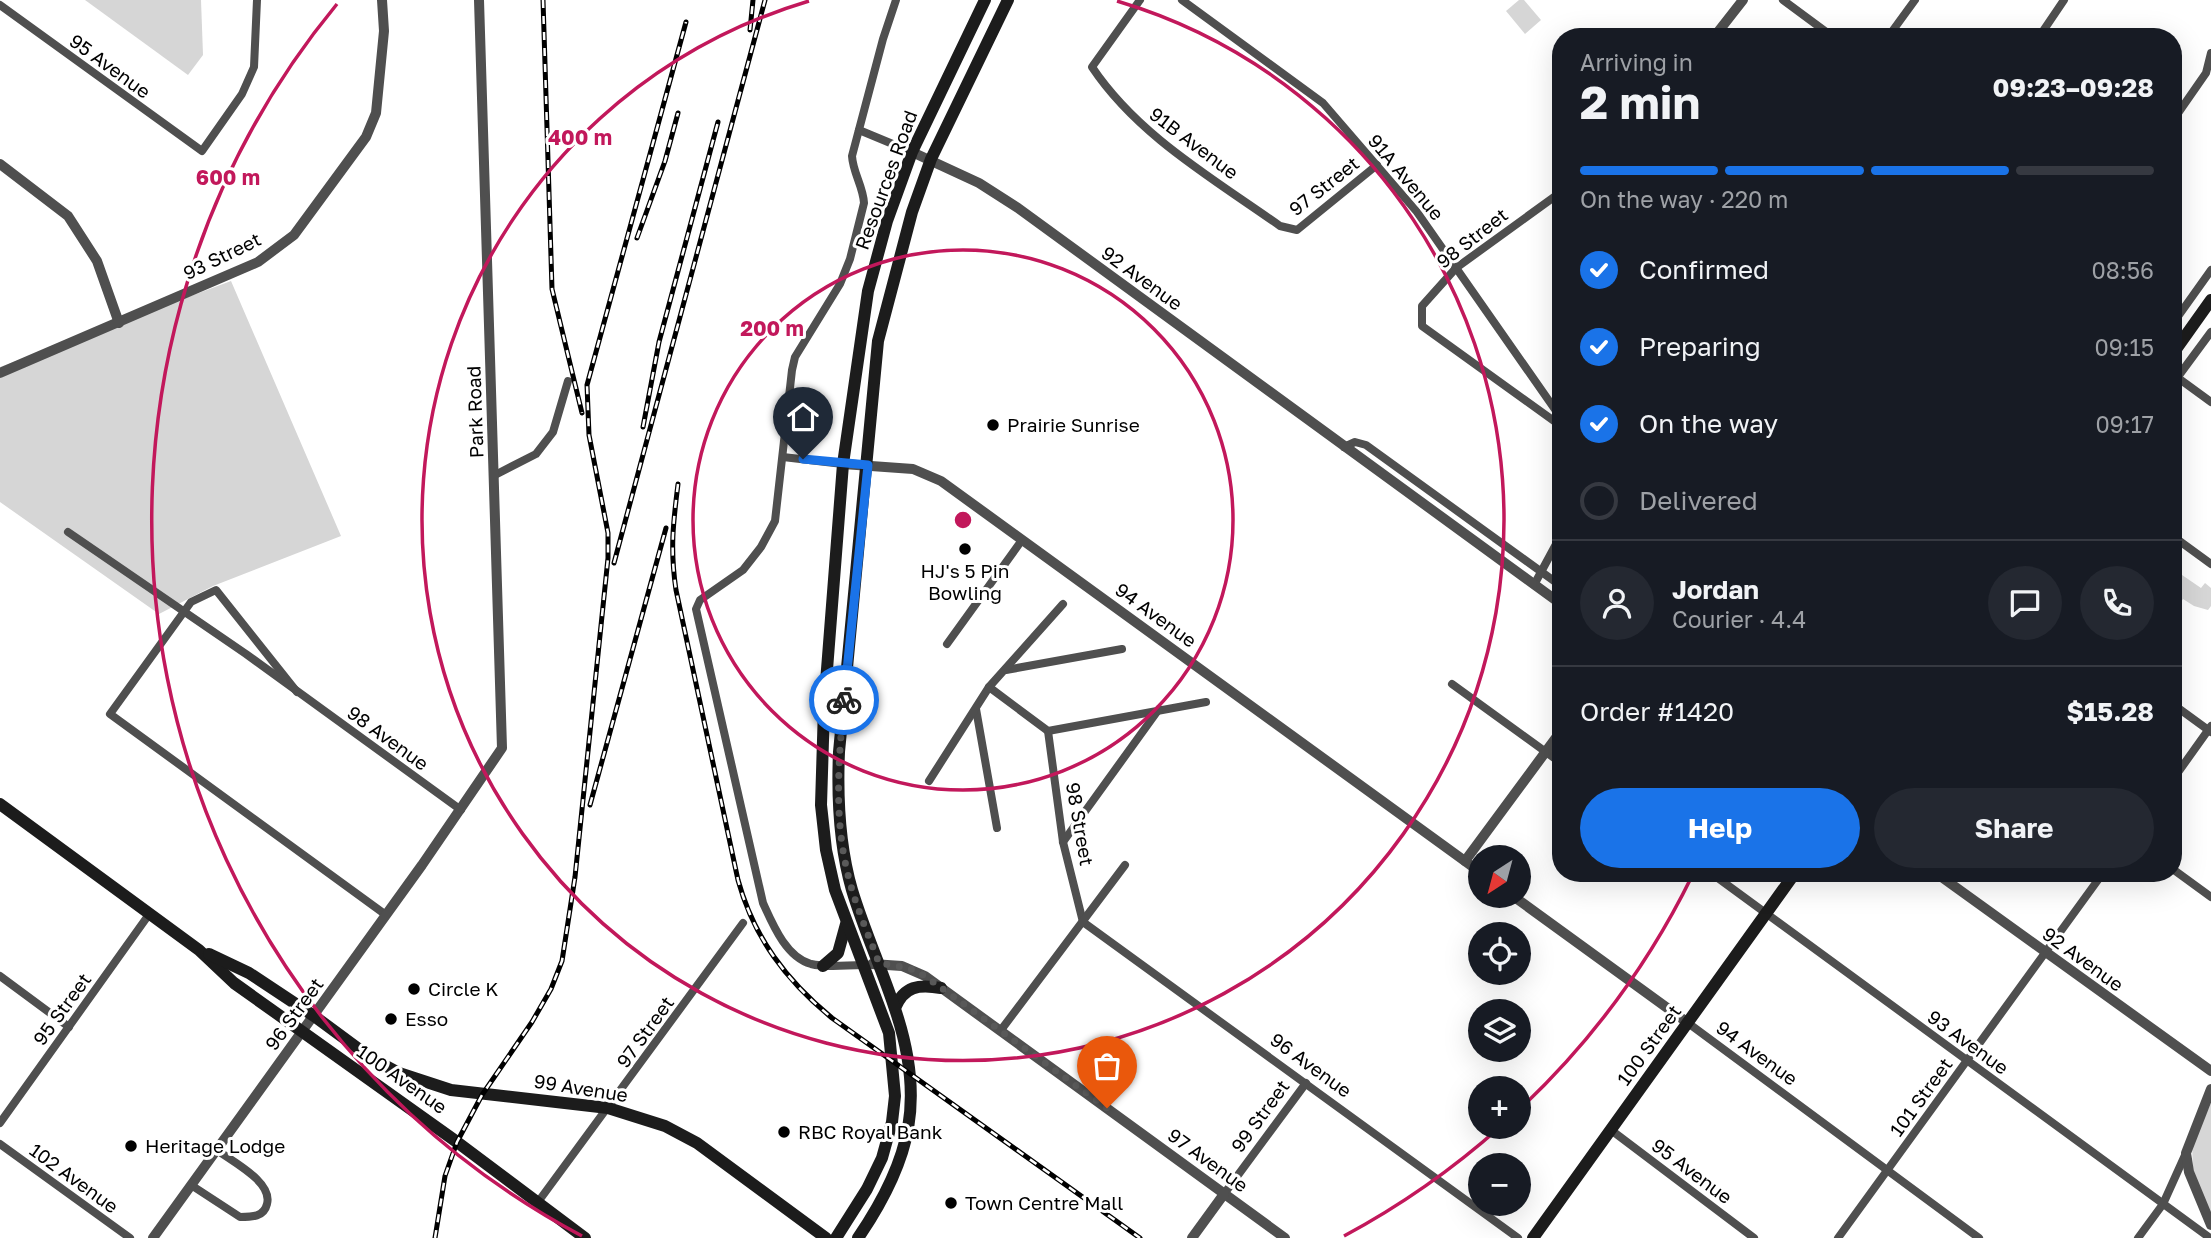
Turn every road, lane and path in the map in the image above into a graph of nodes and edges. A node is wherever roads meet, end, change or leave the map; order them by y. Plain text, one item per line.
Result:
1 (257, 0) edge
2 (382, 0) edge
3 (479, 0) edge
4 (896, 0) edge
5 (985, 0) edge
6 (1008, 0) edge
7 (1140, 0) edge
8 (1182, 0) edge
9 (1742, 0) edge
10 (1783, 0) edge
11 (1915, 0) edge
12 (2064, 0) edge
13 (0, 5) edge
14 (1721, 28) edge
15 (1821, 28) edge
16 (1895, 28) edge
17 (2045, 28) edge
18 (2211, 53) edge
19 (2182, 108) edge
20 (859, 130) junction
21 (912, 152) junction
22 (931, 159) junction
23 (0, 164) edge
24 (1377, 165) junction
25 (1552, 199) edge
26 (1290, 228) joint
27 (1456, 268) junction
28 (2211, 270) edge
29 (2211, 300) edge
30 (2182, 311) edge
31 (119, 323) junction
32 (2211, 332) edge
33 (2182, 341) edge
34 (2182, 367) edge
35 (0, 373) edge
36 (568, 381) dead end
37 (2182, 381) edge
38 (2211, 402) edge
39 (1552, 405) edge
40 (1552, 420) edge
41 (1344, 447) junction
42 (783, 457) junction
43 (844, 464) junction
44 (868, 465) junction
45 (495, 475) junction
46 (68, 531) dead end
47 (1022, 540) junction
48 (2182, 543) edge
49 (1552, 552) edge
50 (2211, 564) edge
51 (1541, 572) junction
52 (1552, 580) edge
53 (1534, 584) junction
54 (1552, 597) edge
55 (1063, 604) dead end
56 (184, 611) junction
57 (947, 643) dead end
58 (1122, 649) dead end
59 (1006, 670) junction
60 (1452, 684) dead end
61 (989, 687) junction
62 (297, 691) junction
63 (1206, 702) dead end
64 (975, 709) junction
65 (1159, 709) junction
66 (2182, 711) edge
67 (2210, 730) edge
68 (1048, 731) junction
69 (1552, 744) edge
70 (1546, 752) junction
71 (1552, 756) edge
72 (2182, 767) edge
73 (929, 781) dead end
74 (0, 804) edge
75 (461, 810) junction
76 (997, 828) dead end
77 (1063, 842) junction
78 (1465, 861) junction
79 (1468, 863) edge
80 (1125, 865) dead end
81 (2182, 876) edge
82 (1723, 882) edge
83 (1789, 882) edge
84 (1948, 882) edge
85 (2096, 882) edge
86 (2211, 897) edge
87 (1530, 908) edge
88 (150, 913) junction
89 (1766, 914) junction
90 (386, 915) junction
91 (1083, 922) junction
92 (743, 923) dead end
93 (846, 924) junction
94 (199, 950) junction
95 (2045, 953) junction
96 (879, 963) junction
97 (862, 965) junction
98 (823, 966) junction
99 (0, 976) edge
100 (941, 988) junction
101 (895, 1008) junction
102 (314, 1016) junction
103 (1688, 1023) junction
104 (69, 1027) junction
105 (1001, 1030) junction
106 (303, 1033) junction
107 (1966, 1060) junction
108 (2211, 1072) edge
109 (1306, 1083) junction
110 (2211, 1089) edge
111 (608, 1108) junction
112 (0, 1123) edge
113 (1611, 1130) junction
114 (0, 1144) edge
115 (217, 1150) junction
116 (2186, 1153) junction
117 (1887, 1171) junction
118 (191, 1185) junction
119 (1224, 1194) junction
120 (538, 1202) junction
121 (2163, 1203) junction
122 (2209, 1233) edge
123 (130, 1238) edge
124 (153, 1238) edge
125 (585, 1238) edge
126 (826, 1238) edge
127 (836, 1238) edge
128 (858, 1238) edge
129 (1192, 1238) edge
130 (1285, 1238) edge
131 (1518, 1238) edge
132 (1532, 1238) edge
133 (1754, 1238) edge
134 (1838, 1238) edge
135 (1979, 1238) edge
136 (2138, 1238) edge

1 - 13 street, 95 Avenue
2 - 31 street, 93 Street
3 - 45 street, Park Road
4 - 20 street
5 - 21 main road, Resources Road
6 - 22 main road, Resources Road
7 - 26 street, 91B Avenue
8 - 24 street, 91A Avenue
9 - 14 street
10 - 15 street
11 - 16 street
12 - 17 street
18 - 19 street
20 - 21 street
20 - 42 street
21 - 22 street, 92 Avenue
21 - 43 main road, Resources Road
22 - 41 street, 92 Avenue
22 - 44 main road, Resources Road
23 - 31 street
24 - 26 street, 97 Street
24 - 27 street, 91A Avenue
25 - 27 street, 98 Street
27 - 39 street, 91A Avenue
27 - 40 street, 98 Street
28 - 30 street
29 - 33 main road
31 - 35 street, 93 Street
32 - 34 street
36 - 45 street
37 - 38 street
41 - 51 street, 92 Avenue
41 - 53 street, 92 Avenue
42 - 43 street, 94 Avenue
42 - 98 street
43 - 44 street, 94 Avenue
43 - 93 main road, Resources Road
44 - 47 street, 94 Avenue
44 - 96 main road, Resources Road
45 - 75 street, Park Road
46 - 56 street, 98 Avenue
47 - 57 street
47 - 78 street, 94 Avenue
48 - 50 street
49 - 51 street
51 - 52 street, 92 Avenue
51 - 53 street
53 - 54 street, 92 Avenue
55 - 59 street
56 - 62 street, 98 Avenue
56 - 62 street, 98 Avenue
56 - 90 street
58 - 59 street
59 - 61 street
60 - 70 street
61 - 64 street
61 - 68 street
62 - 75 street, 98 Avenue
63 - 65 street
64 - 73 street
64 - 76 street
65 - 68 street
65 - 77 street
66 - 67 street
67 - 72 street
68 - 77 street, 98 Street
69 - 70 street
70 - 71 street
70 - 78 street
74 - 88 main road, 100 Avenue
75 - 90 street, 96 Street
77 - 91 street, 98 Street
78 - 79 street, 94 Avenue
80 - 91 street, 98 Street
81 - 86 street
82 - 89 street, 93 Avenue
83 - 89 main road, 100 Street
84 - 95 street, 92 Avenue
85 - 95 street, 101 Street
87 - 103 street, 94 Avenue
88 - 94 main road, 100 Avenue
88 - 104 street, 95 Street
89 - 103 main road, 100 Street
89 - 107 street, 93 Avenue
90 - 102 street, 96 Street
91 - 105 street, 98 Street
91 - 109 street, 96 Avenue
92 - 111 street, 97 Street
93 - 97 main road, Resources Road
93 - 98 main road
94 - 102 main road, 100 Avenue
94 - 106 main road, 100 Avenue
95 - 107 street, 101 Street
95 - 108 street, 92 Avenue
96 - 97 street, 97 Avenue
96 - 100 street, 97 Avenue
96 - 101 main road, Resources Road
97 - 98 street
97 - 127 main road, Resources Road
99 - 104 street
100 - 101 main road
100 - 105 street, 97 Avenue
101 - 128 main road, Resources Road
102 - 106 street, 96 Street
102 - 111 main road, 99 Avenue
103 - 113 main road, 100 Street
103 - 117 street, 94 Avenue
104 - 112 street, 95 Street
105 - 119 street, 97 Avenue
106 - 115 street, 96 Street
106 - 120 main road, 100 Avenue
107 - 117 street, 101 Street
107 - 121 street, 93 Avenue
109 - 119 street, 99 Street
109 - 131 street, 96 Avenue
110 - 116 street
111 - 120 street, 97 Street
111 - 126 main road, 99 Avenue
113 - 132 main road, 100 Street
113 - 133 street, 95 Avenue
114 - 123 street, 102 Avenue
115 - 118 street, 96 Street
115 - 118 street
116 - 121 street
116 - 122 street
117 - 134 street, 101 Street
117 - 135 street, 94 Avenue
118 - 124 street, 96 Street
119 - 129 street, 99 Street
119 - 130 street, 97 Avenue
120 - 125 main road, 100 Avenue
121 - 122 street, 93 Avenue
121 - 136 street

